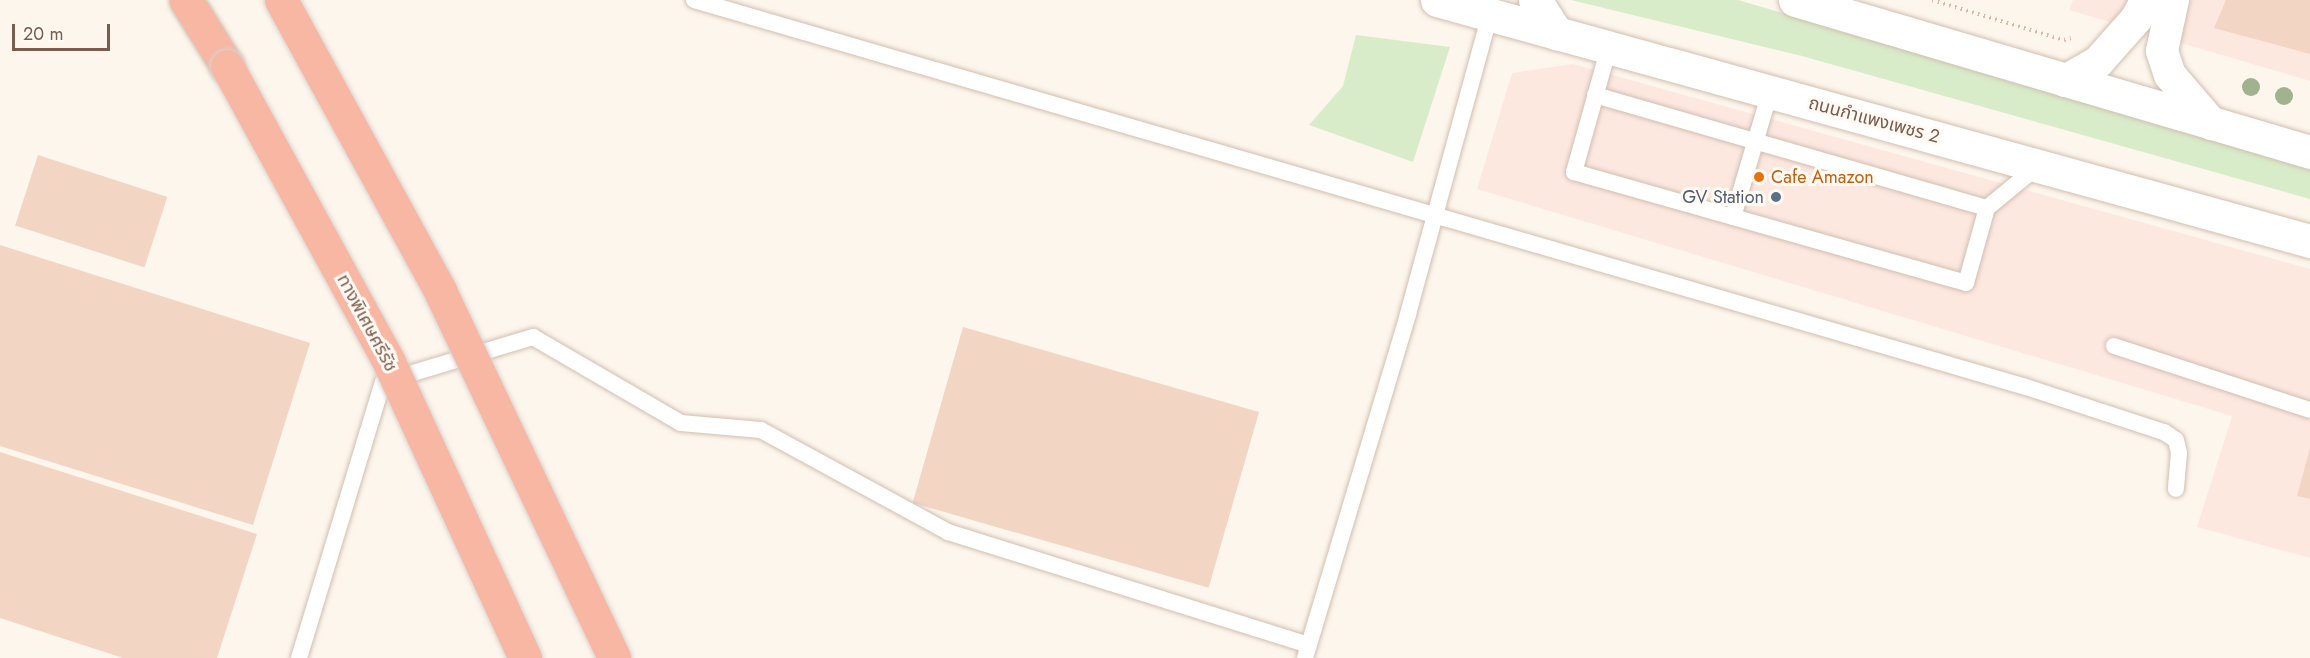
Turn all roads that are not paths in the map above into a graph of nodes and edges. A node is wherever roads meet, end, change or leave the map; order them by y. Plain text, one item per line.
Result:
1 (186, 0) edge
2 (281, 0) edge
3 (694, 0) edge
4 (1437, 0) edge
5 (1535, 0) edge
6 (1795, 0) edge
7 (2146, 0) edge
8 (2173, 0) edge
9 (1491, 8) edge
10 (1557, 34) junction
11 (1609, 47) junction
12 (2065, 81) junction
13 (1770, 92) junction
14 (1595, 95) junction
15 (2212, 124) junction
16 (1755, 140) junction
17 (2310, 152) edge
18 (2041, 164) junction
19 (1987, 208) junction
20 (1435, 214) junction
21 (1733, 217) junction
22 (2310, 241) edge
23 (2114, 346) dead end
24 (2310, 410) edge
25 (2176, 489) dead end
26 (1307, 651) edge
27 (299, 658) edge
28 (525, 658) edge
29 (614, 658) edge

1 - 28 highway, ทางพิเศษศรีรัช, bridge
2 - 29 highway, bridge
3 - 20 lane
4 - 9 main road, ถนนกำแพงเพชร 2
5 - 10 main road
6 - 12 main road
7 - 12 street
8 - 15 street
9 - 10 main road, ถนนกำแพงเพชร 2
9 - 20 lane
10 - 11 main road, ถนนกำแพงเพชร 2
11 - 13 main road, ถนนกำแพงเพชร 2
11 - 14 lane
12 - 15 main road
13 - 16 lane
13 - 18 main road, ถนนกำแพงเพชร 2
14 - 16 lane
14 - 21 lane
15 - 17 main road
16 - 19 lane
16 - 21 lane
18 - 19 lane
18 - 22 main road, ถนนกำแพงเพชร 2
19 - 21 lane
20 - 25 lane
20 - 26 lane
23 - 24 lane
26 - 27 lane

